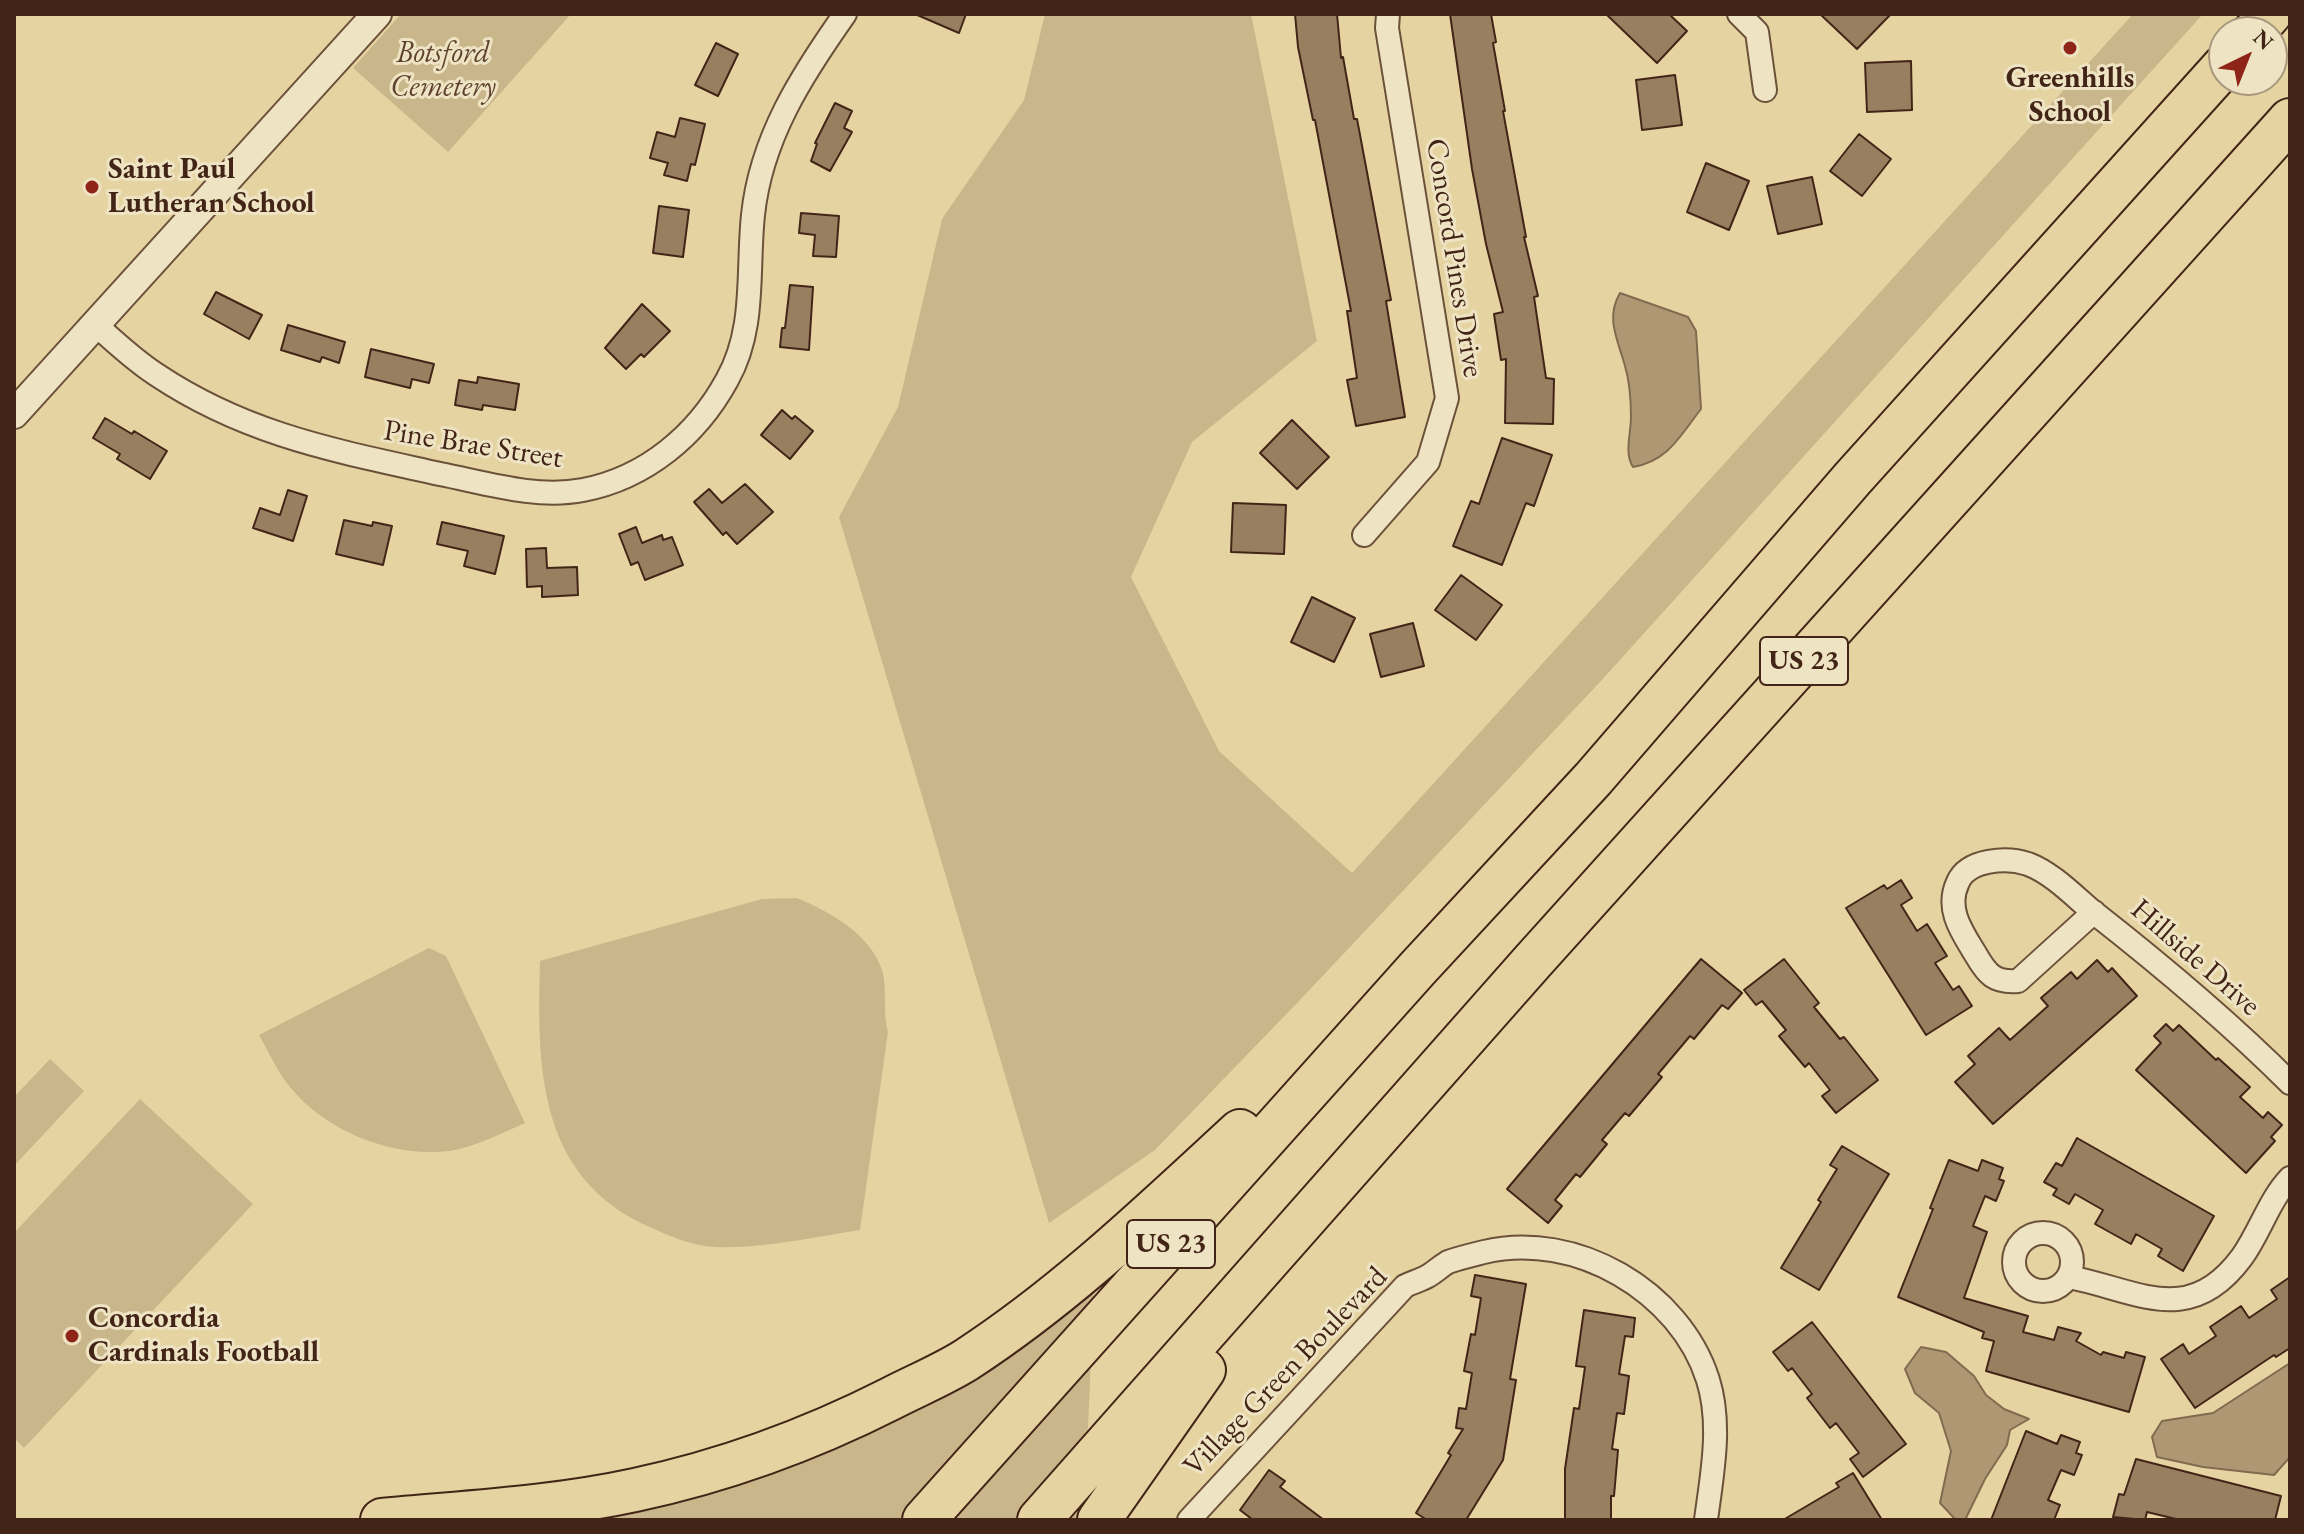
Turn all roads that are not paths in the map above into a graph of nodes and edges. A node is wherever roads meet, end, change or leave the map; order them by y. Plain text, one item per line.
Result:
1 (377, 14) edge
2 (845, 14) edge
3 (1388, 14) edge
4 (1739, 14) edge
5 (2208, 84) edge
6 (1765, 90) dead end
7 (2290, 120) edge
8 (96, 325) junction
9 (14, 414) edge
10 (1364, 535) dead end
11 (2094, 912) junction
12 (1418, 968) junction
13 (2290, 1083) edge
14 (2290, 1178) edge
15 (1320, 1205) junction
16 (2069, 1277) dead end
17 (382, 1520) edge
18 (924, 1520) edge
19 (1039, 1520) edge
20 (1099, 1520) edge
21 (1189, 1520) edge
22 (1706, 1520) edge

1 - 8 street
2 - 8 street, Pine Brae Street
3 - 10 street, Concord Pines Drive
4 - 6 street
5 - 12 highway, US 23
7 - 15 highway, US 23
8 - 9 street
11 - 11 street, Hillside Drive
11 - 13 street, Hillside Drive
12 - 17 highway
12 - 18 highway, US 23
14 - 16 street
15 - 19 highway, US 23
15 - 20 highway
21 - 22 street, Village Green Boulevard

